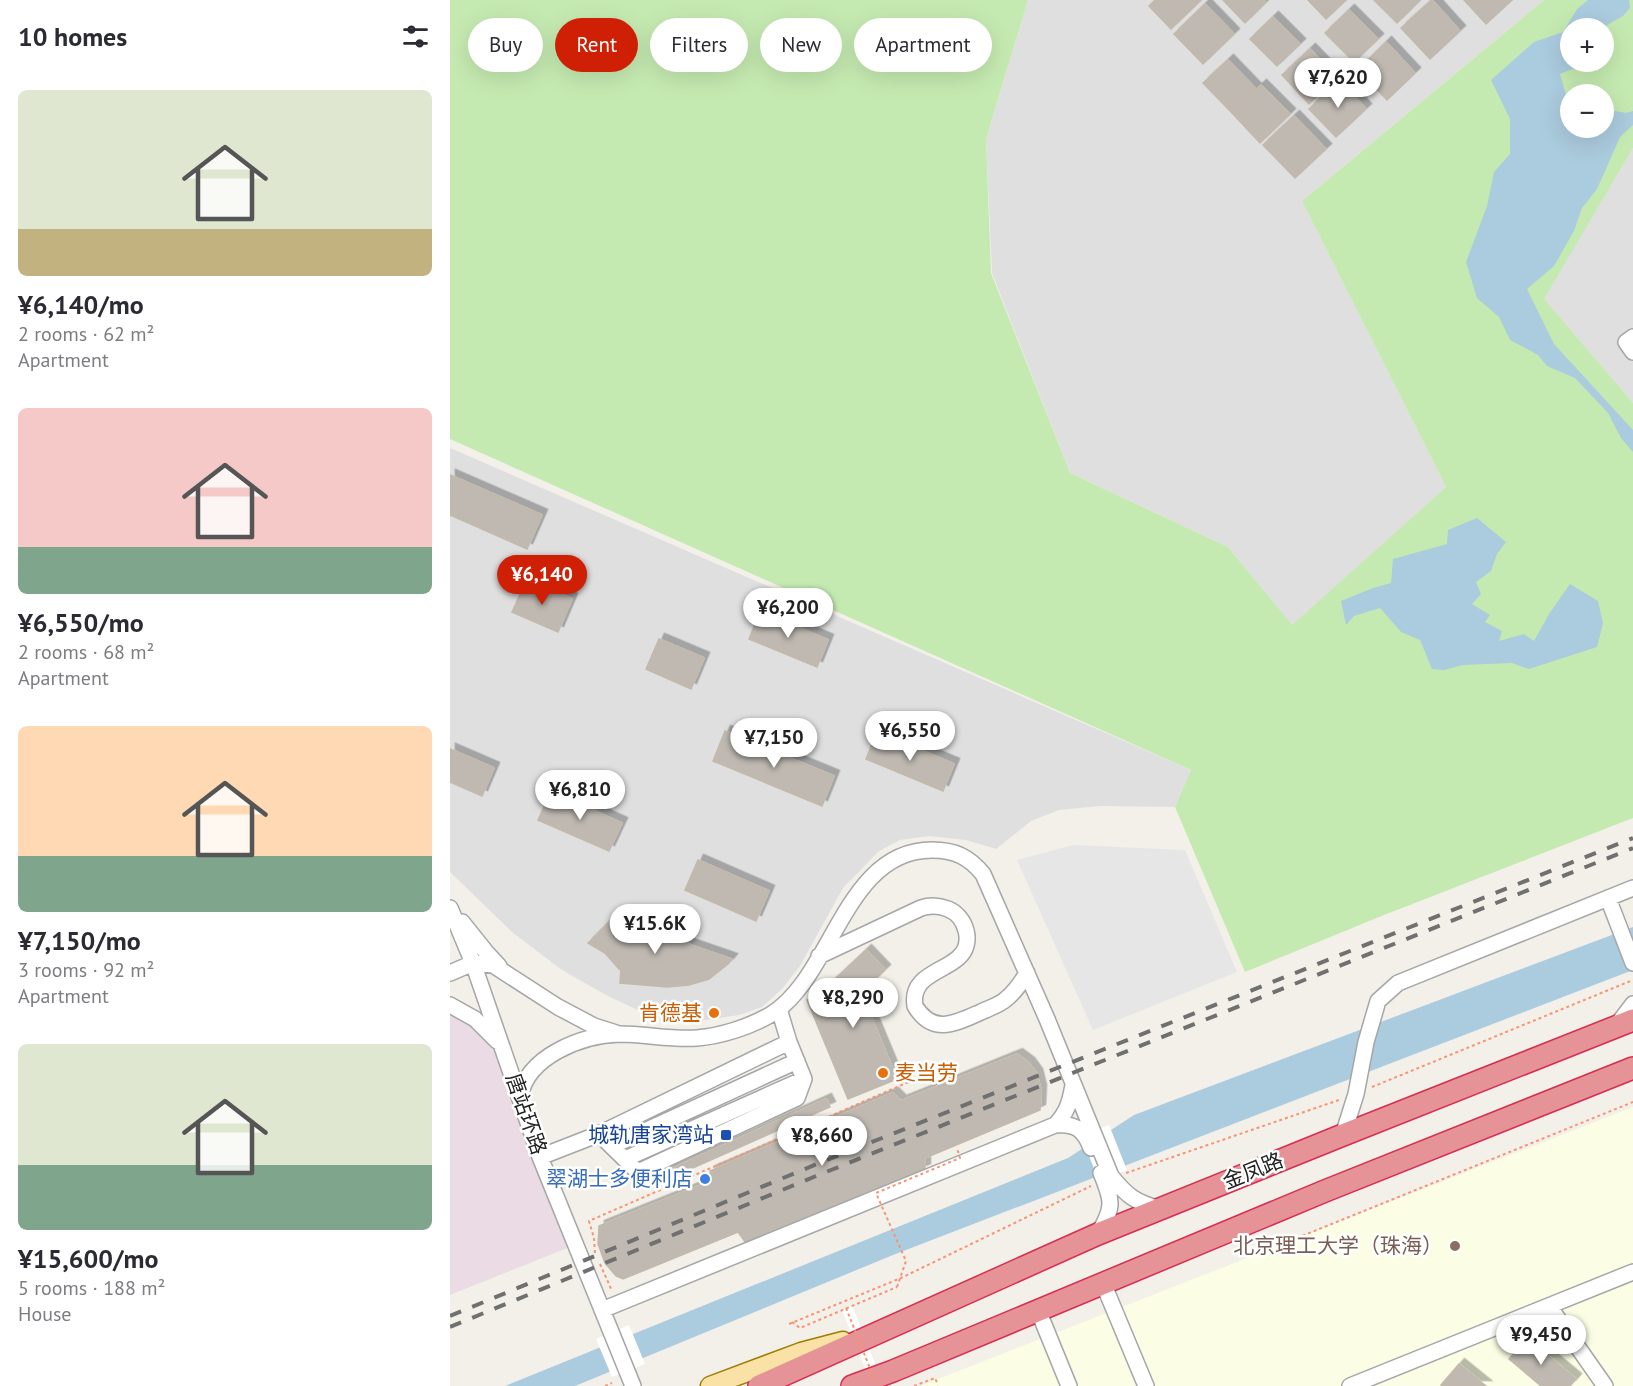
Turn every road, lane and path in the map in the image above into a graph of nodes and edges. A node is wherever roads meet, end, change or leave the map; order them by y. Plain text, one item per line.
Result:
1 (1633, 337) edge
2 (1633, 352) edge
3 (1633, 888) edge
4 (1608, 898) junction
5 (450, 905) edge
6 (819, 956) junction
7 (473, 963) junction
8 (1633, 963) edge
9 (450, 973) edge
10 (1027, 974) junction
11 (510, 976) junction
12 (1633, 980) edge
13 (1633, 1004) edge
14 (450, 1005) edge
15 (779, 1009) junction
16 (1625, 1023) edge
17 (619, 1034) junction
18 (789, 1042) junction
19 (503, 1050) junction
20 (797, 1062) junction
21 (1633, 1068) edge
22 (932, 1085) dead end
23 (1073, 1085) junction
24 (1356, 1089) junction
25 (520, 1097) junction
26 (1633, 1102) edge
27 (1055, 1125) junction
28 (1089, 1132) junction
29 (598, 1134) junction
30 (1343, 1134) junction
31 (612, 1146) junction
32 (957, 1148) dead end
33 (540, 1157) junction
34 (1108, 1178) junction
35 (878, 1197) junction
36 (1160, 1209) junction
37 (1098, 1234) junction
38 (1297, 1238) dead end
39 (595, 1253) dead end
40 (600, 1263) dead end
41 (1633, 1272) edge
42 (901, 1278) junction
43 (1103, 1283) junction
44 (615, 1294) dead end
45 (1549, 1306) junction
46 (846, 1308) junction
47 (602, 1310) junction
48 (1038, 1310) junction
49 (877, 1332) junction
50 (893, 1371) junction
51 (612, 1383) dead end
52 (938, 1385) edge
53 (605, 1386) edge
54 (633, 1386) edge
55 (710, 1386) edge
56 (759, 1386) edge
57 (852, 1386) edge
58 (863, 1386) edge
59 (877, 1386) edge
60 (914, 1386) edge
61 (1069, 1386) edge
62 (1146, 1386) edge
63 (1350, 1386) edge
64 (1605, 1386) edge

1 - 2 street
3 - 4 street
4 - 8 street
4 - 24 street
5 - 7 street, 唐站环路
5 - 11 street
6 - 10 street
6 - 10 street
6 - 15 street
7 - 9 street
7 - 11 street
7 - 19 street, 唐站环路
10 - 23 street
11 - 17 street
12 - 24 path
13 - 16 street
14 - 19 street
15 - 17 street
15 - 18 street
16 - 30 highway, 金凤路
17 - 25 street
18 - 20 street
18 - 29 street
19 - 25 street, 唐站环路
20 - 31 street
20 - 31 street
21 - 43 highway
22 - 39 path
23 - 27 street
23 - 28 street
24 - 30 street
24 - 34 path
25 - 33 street, 唐站环路
26 - 38 path
27 - 28 street
27 - 35 street
28 - 34 street
29 - 31 street
29 - 33 street
30 - 36 highway, 金凤路
32 - 35 path, bridge
33 - 47 street, 唐站环路
34 - 36 street
34 - 37 street
34 - 42 path
35 - 42 path, bridge
35 - 47 street
36 - 37 highway, 金凤路
37 - 49 highway, 金凤路
40 - 44 path
41 - 45 street
42 - 46 path, bridge
42 - 46 path
43 - 48 highway
43 - 62 street
45 - 63 street
45 - 64 street
46 - 59 path, bridge
47 - 54 street, 唐站环路
48 - 50 highway
48 - 61 street
49 - 55 main road
49 - 56 highway, 金凤路
50 - 57 highway
50 - 58 main road
51 - 53 path
52 - 60 path

